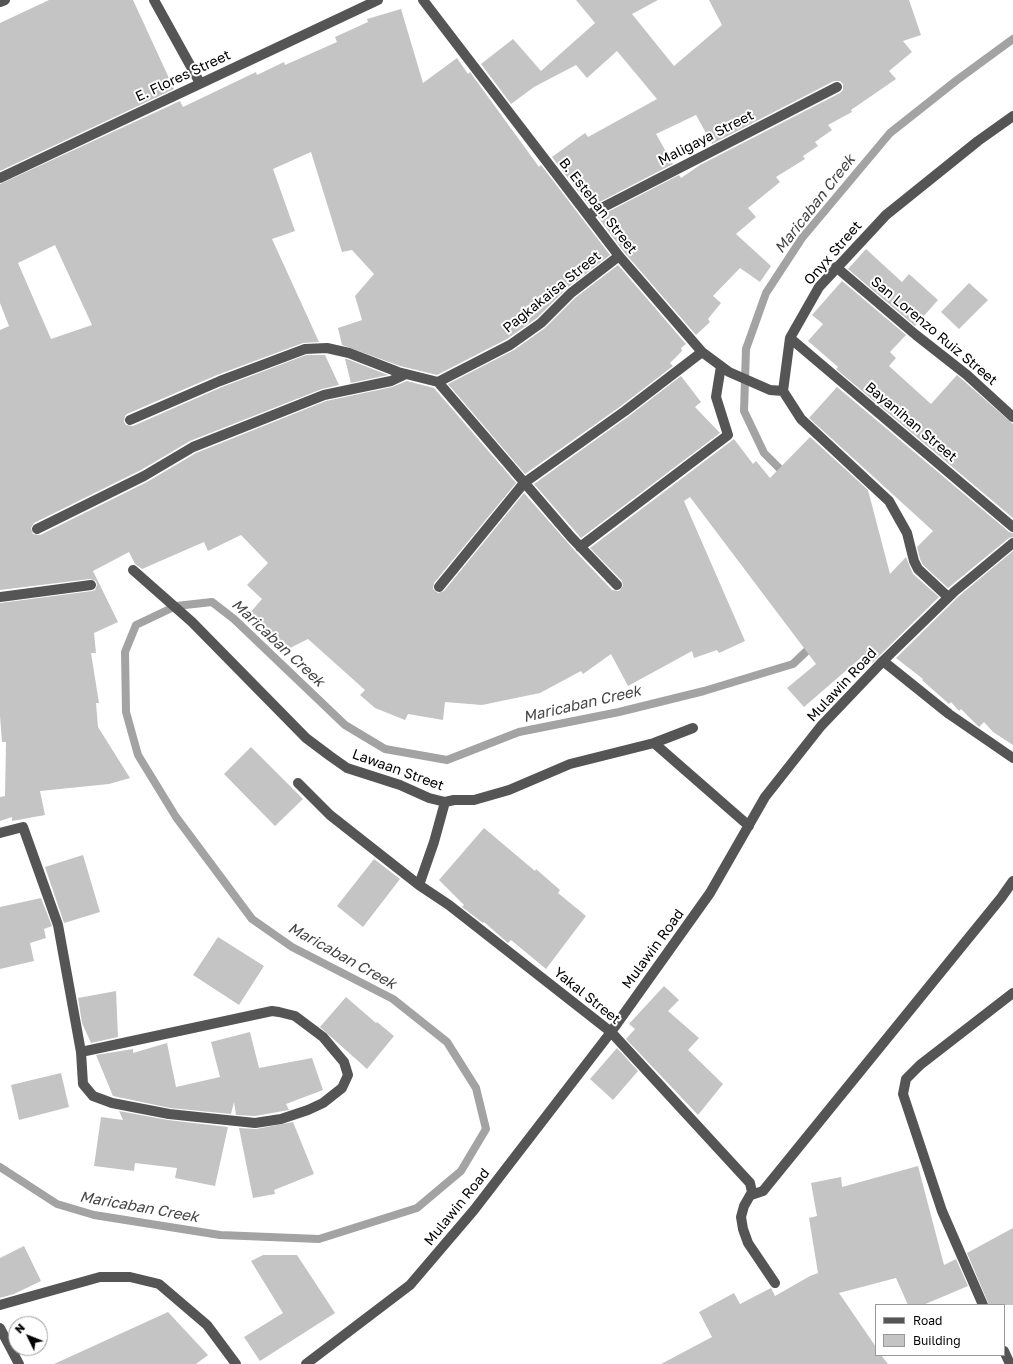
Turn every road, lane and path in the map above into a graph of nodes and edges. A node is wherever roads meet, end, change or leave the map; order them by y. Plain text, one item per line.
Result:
1 (4, 0) edge
2 (154, 0) edge
3 (378, 0) edge
4 (423, 0) edge
5 (0, 2) edge
6 (200, 83) junction
7 (837, 87) dead end
8 (1013, 116) edge
9 (0, 178) edge
10 (588, 215) junction
11 (619, 256) junction
12 (836, 267) junction
13 (790, 338) junction
14 (702, 352) junction
15 (725, 369) junction
16 (406, 374) junction
17 (438, 382) junction
18 (783, 391) junction
19 (1013, 417) edge
20 (130, 420) dead end
21 (524, 483) junction
22 (1013, 527) edge
23 (37, 529) dead end
24 (1013, 543) edge
25 (580, 547) junction
26 (133, 570) dead end
27 (91, 585) dead end
28 (617, 585) dead end
29 (438, 587) dead end
30 (0, 597) edge
31 (948, 597) junction
32 (882, 662) junction
33 (693, 728) dead end
34 (654, 743) junction
35 (1013, 758) edge
36 (298, 783) dead end
37 (445, 802) junction
38 (749, 826) junction
39 (0, 833) edge
40 (1013, 881) edge
41 (419, 885) junction
42 (1013, 993) edge
43 (610, 1032) junction
44 (81, 1052) junction
45 (751, 1195) junction
46 (775, 1283) dead end
47 (983, 1304) edge
48 (0, 1305) edge
49 (0, 1328) edge
50 (1005, 1353) edge
51 (19, 1364) edge
52 (236, 1364) edge
53 (306, 1364) edge
54 (1010, 1364) edge

1 - 5 street
2 - 6 street
3 - 6 street, E. Flores Street
4 - 10 street, B. Esteban Street
6 - 9 street, E. Flores Street
7 - 10 street, Maligaya Street
8 - 12 street, Onyx Street
10 - 11 street, B. Esteban Street
11 - 14 street, B. Esteban Street
11 - 17 street, Pagkakaisa Street
12 - 13 street, Onyx Street
12 - 19 street, San Lorenzo Ruiz Street
13 - 18 street, Onyx Street
13 - 22 street, Bayanihan Street
14 - 15 street, B. Esteban Street
14 - 21 street
15 - 18 street, B. Esteban Street
15 - 25 street
16 - 17 street
16 - 20 street
16 - 23 street
17 - 21 street
18 - 31 street
21 - 25 street
21 - 29 street
24 - 31 street, Mulawin Road
25 - 28 street
26 - 37 street, Lawaan Street
27 - 30 street
31 - 32 street, Mulawin Road
32 - 35 street
32 - 38 street, Mulawin Road
33 - 34 street, Lawaan Street
34 - 37 street, Lawaan Street
34 - 38 street
36 - 41 street, Yakal Street
37 - 41 street
38 - 43 street, Mulawin Road
39 - 44 street
40 - 45 street
41 - 43 street, Yakal Street
42 - 47 street
43 - 45 street, Yakal Street
43 - 53 street, Mulawin Road
44 - 44 street
45 - 46 street
48 - 52 street
49 - 51 street
50 - 54 street

